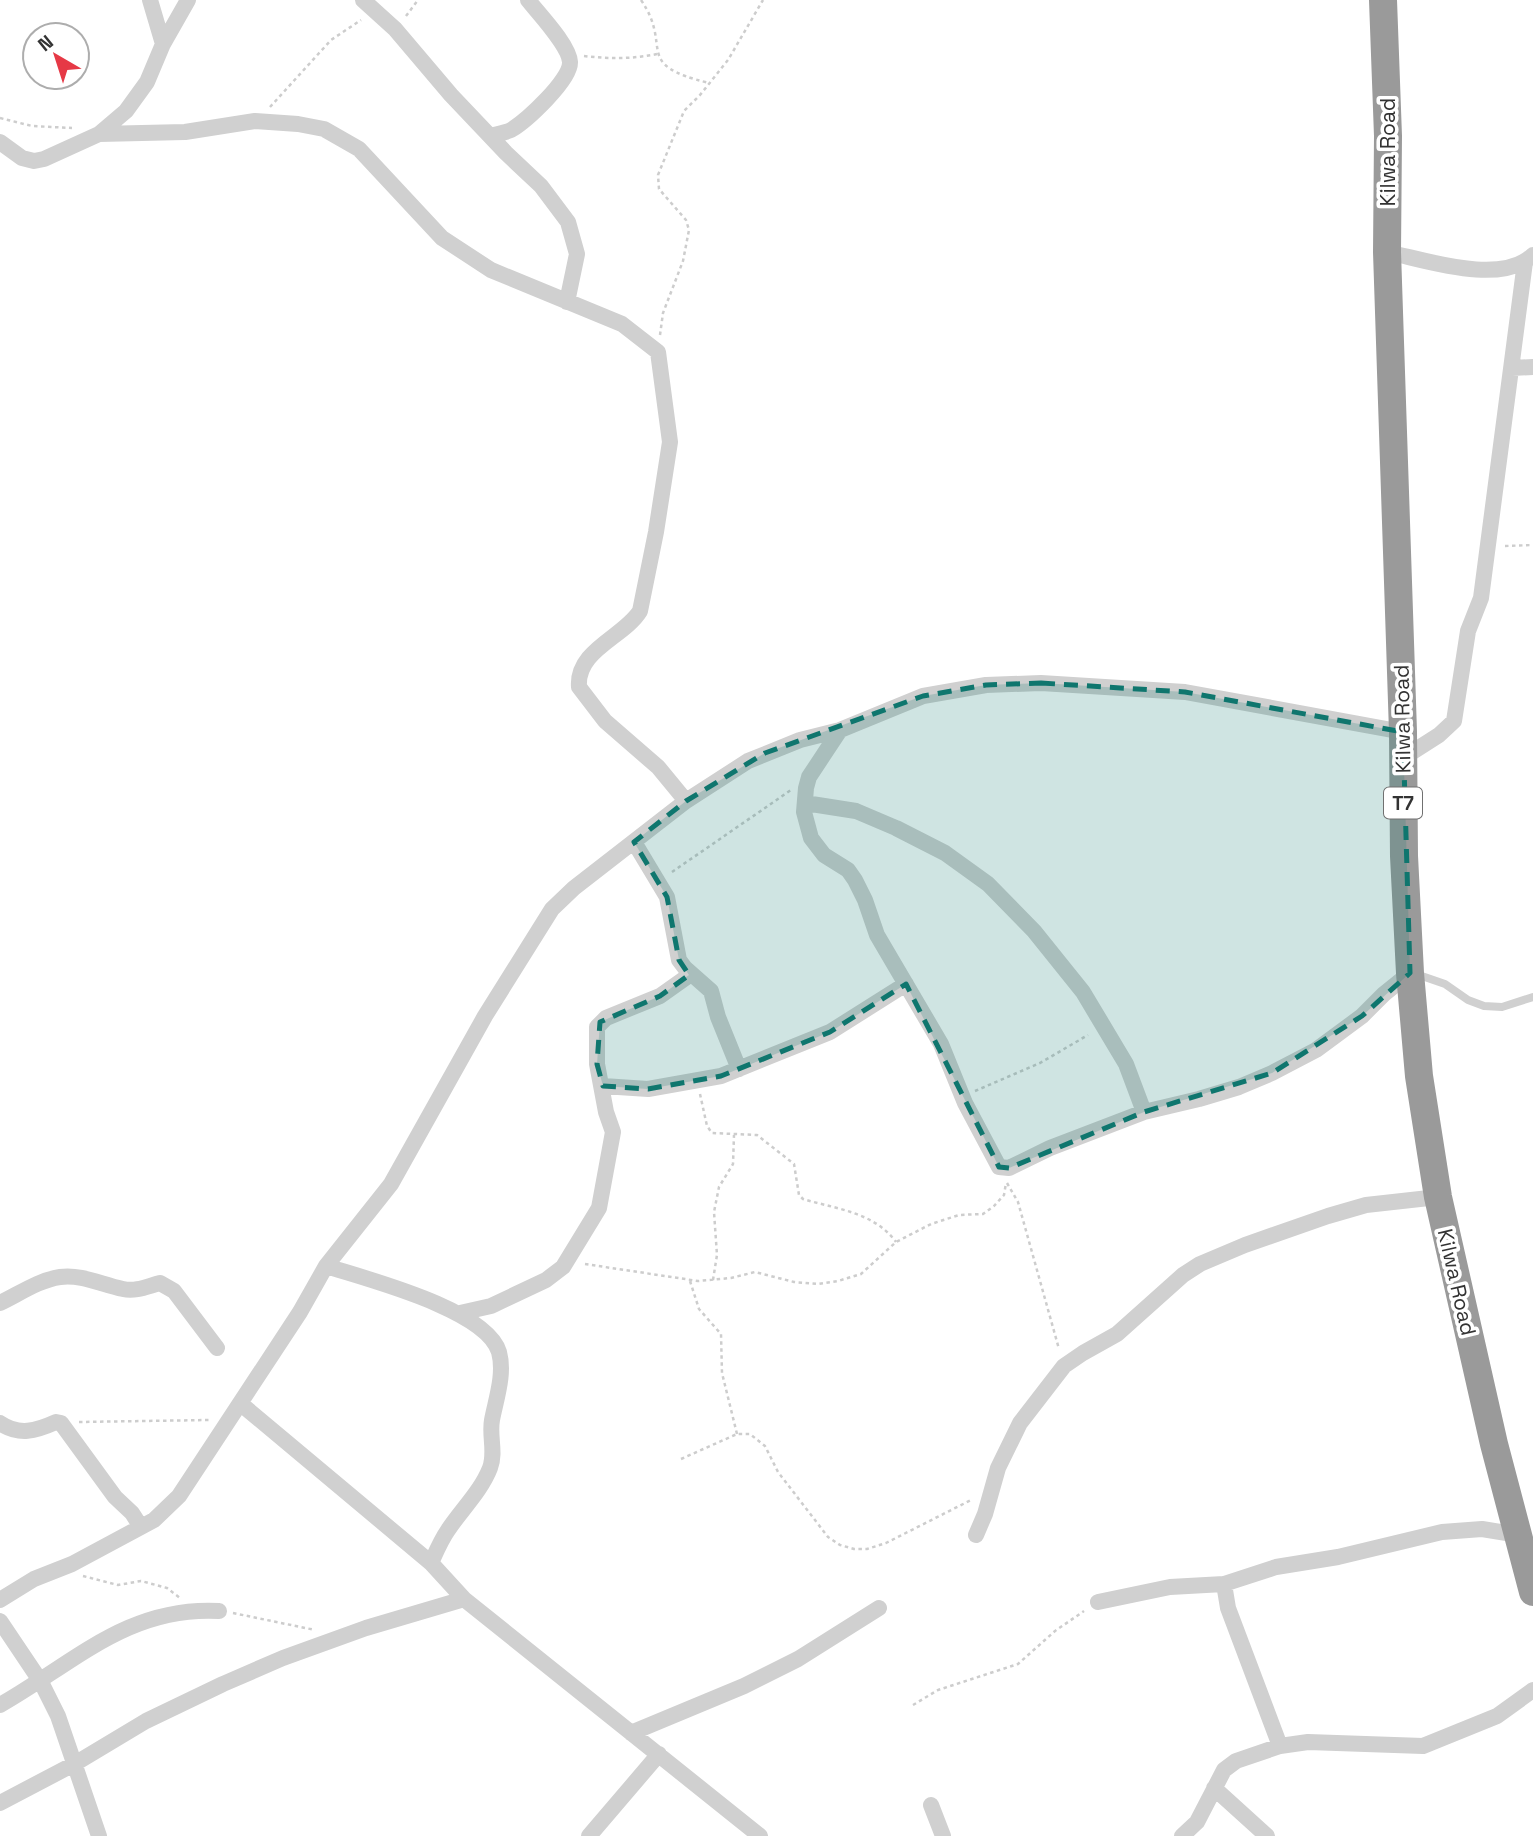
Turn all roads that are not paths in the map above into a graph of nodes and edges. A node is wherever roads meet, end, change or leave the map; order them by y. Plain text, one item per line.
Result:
1 (150, 0) edge
2 (188, 0) edge
3 (528, 0) edge
4 (1382, 0) edge
5 (369, 5) edge
6 (163, 44) junction
7 (101, 132) junction
8 (490, 136) junction
9 (0, 142) edge
10 (1387, 252) junction
11 (1529, 258) edge
12 (567, 302) junction
13 (1533, 367) edge
14 (1512, 368) junction
15 (840, 730) junction
16 (1403, 745) junction
17 (686, 801) junction
18 (804, 803) junction
19 (634, 842) junction
20 (1410, 972) junction
21 (691, 974) junction
22 (906, 984) junction
23 (1533, 997) edge
24 (739, 1069) junction
25 (603, 1086) junction
26 (1144, 1112) junction
27 (1438, 1198) junction
28 (326, 1266) junction
29 (0, 1303) edge
30 (460, 1313) junction
31 (218, 1348) dead end
32 (241, 1404) junction
33 (0, 1423) edge
34 (141, 1527) junction
35 (976, 1535) dead end
36 (1519, 1535) junction
37 (431, 1563) junction
38 (1224, 1584) junction
39 (1533, 1592) edge
40 (464, 1599) junction
41 (0, 1600) edge
42 (1098, 1602) road end
43 (878, 1608) dead end
44 (219, 1611) road end
45 (0, 1621) edge
46 (41, 1682) junction
47 (1533, 1690) edge
48 (0, 1705) edge
49 (631, 1733) junction
50 (1280, 1746) junction
51 (659, 1754) junction
52 (76, 1763) junction
53 (1214, 1788) junction
54 (0, 1802) edge
55 (931, 1805) dead end
56 (99, 1836) edge
57 (589, 1836) edge
58 (760, 1836) edge
59 (943, 1836) edge
60 (1182, 1836) edge
61 (1267, 1836) edge

1 - 6 street
2 - 6 street
3 - 8 street
4 - 10 highway, Kilwa Road / T7
5 - 8 street
6 - 7 street
7 - 9 street
7 - 12 street
8 - 12 street
10 - 11 street
10 - 16 highway, Kilwa Road / T7
11 - 14 street
12 - 17 street
13 - 14 street
14 - 16 street
15 - 16 street
15 - 17 street
15 - 18 street
16 - 20 highway, Kilwa Road / T7
17 - 19 street
18 - 22 street
18 - 26 street
19 - 21 street
19 - 28 street
20 - 23 lane
20 - 26 street
20 - 27 highway, Kilwa Road / T7
21 - 24 street
21 - 25 street
22 - 24 street
22 - 26 street
24 - 25 street
25 - 30 street
27 - 35 street
27 - 36 highway, Kilwa Road / T7
28 - 30 street
28 - 32 street
29 - 31 street
30 - 37 street
32 - 34 street
32 - 37 street
33 - 34 street
34 - 41 street
36 - 38 street
36 - 39 highway, Kilwa Road / T7
37 - 40 street
38 - 42 street
38 - 50 street
40 - 49 street
40 - 52 street
43 - 49 street
44 - 46 street
45 - 46 street
46 - 48 street
46 - 52 street
47 - 50 street
49 - 51 street
50 - 53 street
51 - 57 street
51 - 58 street
52 - 54 street
52 - 56 street
53 - 60 street
53 - 61 street
55 - 59 street

